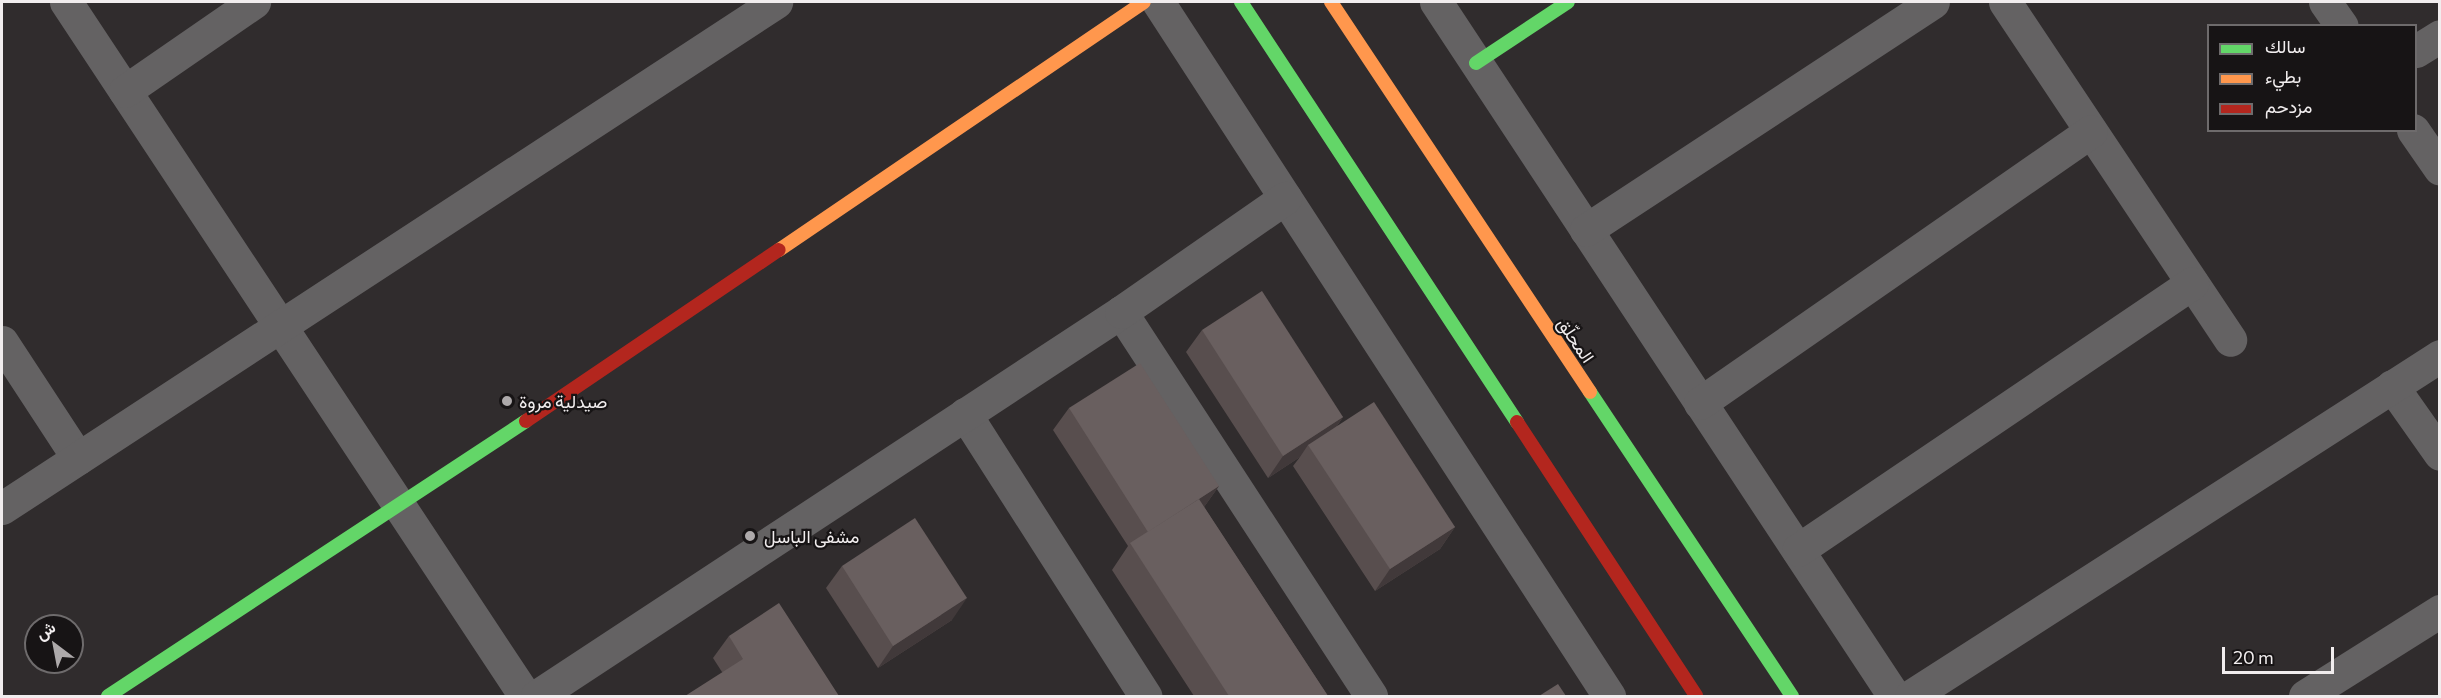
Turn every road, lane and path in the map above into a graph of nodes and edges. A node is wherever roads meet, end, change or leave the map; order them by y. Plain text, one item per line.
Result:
1 (66, 2) edge
2 (254, 2) edge
3 (776, 2) edge
4 (1144, 2) edge
5 (1158, 2) edge
6 (1241, 2) edge
7 (1332, 2) edge
8 (1436, 2) edge
9 (1568, 2) edge
10 (1933, 2) edge
11 (2005, 2) edge
12 (2325, 2) edge
13 (2341, 24) edge
14 (2439, 36) edge
15 (2417, 50) edge
16 (1476, 63) junction
17 (125, 91) junction
18 (2091, 131) junction
19 (2414, 132) edge
20 (2439, 169) edge
21 (1286, 198) junction
22 (1586, 230) junction
23 (2192, 283) junction
24 (1120, 312) junction
25 (280, 326) junction
26 (2230, 340) dead end
27 (2, 342) edge
28 (2439, 356) edge
29 (2392, 386) junction
30 (1700, 403) junction
31 (965, 414) junction
32 (2439, 454) edge
33 (78, 458) junction
34 (400, 507) junction
35 (2, 508) edge
36 (1798, 550) junction
37 (2439, 611) edge
38 (108, 696) edge
39 (525, 696) edge
40 (537, 696) edge
41 (1145, 696) edge
42 (1371, 696) edge
43 (1609, 696) edge
44 (1696, 696) edge
45 (1792, 696) edge
46 (1894, 696) edge
47 (1911, 696) edge
48 (2305, 696) edge

1 - 17 street
2 - 17 street
3 - 25 street
4 - 34 main road
5 - 21 street
6 - 44 main road
7 - 45 main road, المحلّق
8 - 16 street
9 - 16 main road
10 - 22 street
11 - 18 street
12 - 13 street
14 - 15 street
16 - 22 street
17 - 25 street
18 - 23 street
18 - 30 street
19 - 20 street
21 - 24 street
21 - 43 street
22 - 30 street
23 - 26 street
23 - 36 street
24 - 31 street
24 - 42 street
25 - 33 street
25 - 34 street
27 - 33 street
28 - 29 street
29 - 32 street
29 - 47 street
30 - 36 street
31 - 40 street
31 - 41 street
33 - 35 street
34 - 38 main road
34 - 39 street
36 - 46 street
37 - 48 street

